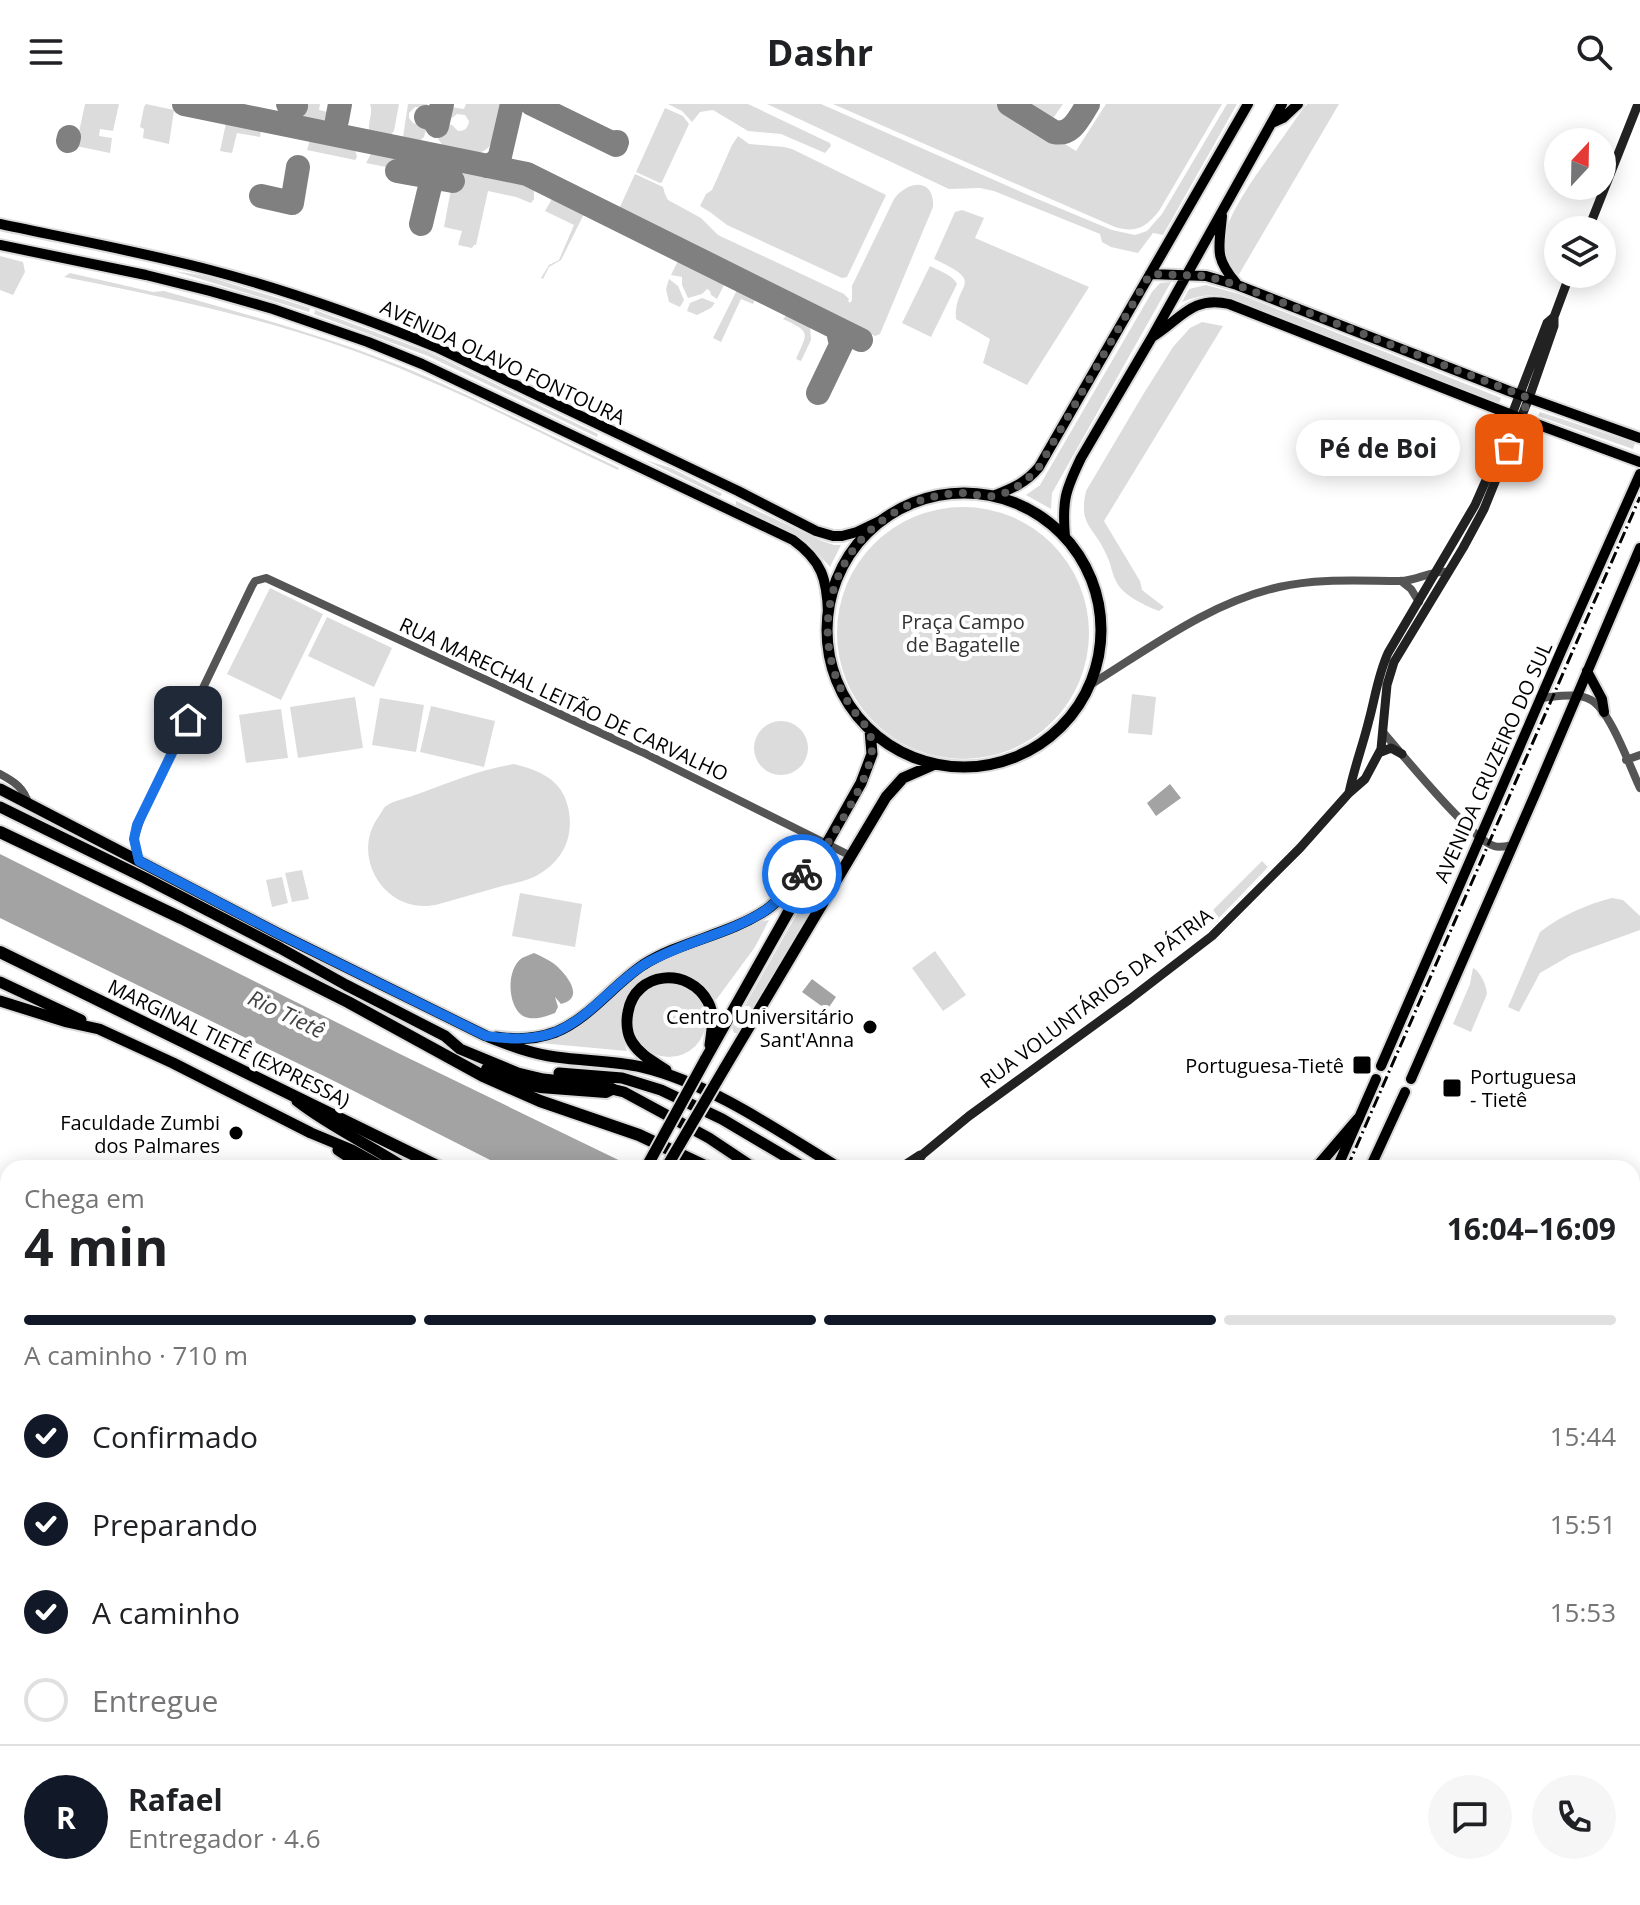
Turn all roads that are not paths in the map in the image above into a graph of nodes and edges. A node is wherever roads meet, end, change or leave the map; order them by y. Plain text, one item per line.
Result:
1 (1248, 104) edge
2 (1282, 104) edge
3 (1298, 104) edge
4 (1638, 104) edge
5 (1271, 124) junction
6 (1223, 210) junction
7 (1594, 216) edge
8 (0, 224) edge
9 (29, 230) junction
10 (0, 245) edge
11 (21, 249) junction
12 (1150, 274) junction
13 (1187, 274) junction
14 (1237, 285) junction
15 (1565, 288) edge
16 (1152, 337) junction
17 (1524, 396) junction
18 (1516, 416) junction
19 (1640, 438) edge
20 (629, 440) junction
21 (653, 451) junction
22 (619, 457) junction
23 (1640, 462) edge
24 (642, 467) junction
25 (1640, 474) edge
26 (993, 496) junction
27 (1480, 507) junction
28 (882, 520) junction
29 (1065, 537) junction
30 (1640, 548) edge
31 (1436, 572) junction
32 (1448, 572) junction
33 (1400, 581) junction
34 (1419, 602) junction
35 (828, 613) junction
36 (1587, 671) junction
37 (1090, 685) junction
38 (1576, 696) junction
39 (1540, 698) junction
40 (1374, 701) junction
41 (1604, 712) junction
42 (870, 730) junction
43 (1383, 732) junction
44 (1381, 752) junction
45 (1402, 754) junction
46 (1640, 755) edge
47 (1626, 760) junction
48 (935, 764) junction
49 (0, 774) edge
50 (1640, 788) edge
51 (0, 789) edge
52 (1349, 793) junction
53 (28, 804) junction
54 (0, 807) edge
55 (0, 832) edge
56 (1480, 836) junction
57 (827, 843) junction
58 (1513, 845) junction
59 (851, 856) junction
60 (139, 861) junction
61 (811, 870) junction
62 (0, 952) edge
63 (0, 982) edge
64 (0, 1001) edge
65 (99, 1029) junction
66 (445, 1036) junction
67 (486, 1036) junction
68 (427, 1047) junction
69 (707, 1056) junction
70 (1381, 1066) dead end
71 (676, 1078) junction
72 (1376, 1079) dead end
73 (1411, 1079) dead end
74 (612, 1089) junction
75 (1405, 1092) dead end
76 (287, 1094) junction
77 (1358, 1119) junction
78 (311, 1133) junction
79 (923, 1154) junction
80 (353, 1160) edge
81 (370, 1160) edge
82 (393, 1160) edge
83 (424, 1160) edge
84 (650, 1160) edge
85 (671, 1160) edge
86 (692, 1160) edge
87 (742, 1160) edge
88 (791, 1160) edge
89 (826, 1160) edge
90 (910, 1160) edge
91 (919, 1160) edge
92 (1323, 1160) edge
93 (1340, 1160) edge
94 (1374, 1160) edge

1 - 12 main road
2 - 5 main road
3 - 5 main road
4 - 7 main road
5 - 6 main road
6 - 13 main road
6 - 14 main road
8 - 9 main road, AVENIDA OLAVO FONTOURA
9 - 11 main road
9 - 20 main road, AVENIDA OLAVO FONTOURA
10 - 11 main road, AVENIDA OLAVO FONTOURA
11 - 22 main road, AVENIDA OLAVO FONTOURA
12 - 13 main road
12 - 26 main road
13 - 14 main road
13 - 16 main road
14 - 17 main road
15 - 17 main road, RUA VOLUNTÁRIOS DA PÁTRIA
16 - 18 main road
16 - 29 main road
17 - 18 main road, RUA VOLUNTÁRIOS DA PÁTRIA
17 - 19 main road
18 - 23 main road
18 - 27 main road, RUA VOLUNTÁRIOS DA PÁTRIA
20 - 21 main road, AVENIDA OLAVO FONTOURA
20 - 22 main road
21 - 24 main road
21 - 28 main road, AVENIDA OLAVO FONTOURA
22 - 24 main road, AVENIDA OLAVO FONTOURA
24 - 35 main road, AVENIDA OLAVO FONTOURA
25 - 39 main road, AVENIDA CRUZEIRO DO SUL
26 - 28 highway
26 - 29 highway
27 - 31 main road, RUA VOLUNTÁRIOS DA PÁTRIA
27 - 32 main road, RUA VOLUNTÁRIOS DA PÁTRIA
28 - 35 highway
29 - 37 highway
30 - 36 main road
31 - 32 street
31 - 33 street
31 - 34 main road, RUA VOLUNTÁRIOS DA PÁTRIA
32 - 43 main road, RUA VOLUNTÁRIOS DA PÁTRIA
33 - 34 street
33 - 37 street
34 - 40 main road, RUA VOLUNTÁRIOS DA PÁTRIA
35 - 42 highway
36 - 38 main road
36 - 41 main road
37 - 48 highway
38 - 39 street
38 - 41 street
38 - 58 main road
39 - 56 main road, AVENIDA CRUZEIRO DO SUL
40 - 43 main road
40 - 52 main road, RUA VOLUNTÁRIOS DA PÁTRIA
41 - 47 street
42 - 48 highway
42 - 57 highway
43 - 44 main road, RUA VOLUNTÁRIOS DA PÁTRIA
43 - 45 street
44 - 45 main road
44 - 52 main road, RUA VOLUNTÁRIOS DA PÁTRIA
45 - 56 street
46 - 47 street
47 - 50 street
48 - 59 highway
49 - 53 street
51 - 53 highway
52 - 79 main road, RUA VOLUNTÁRIOS DA PÁTRIA
53 - 60 highway
54 - 66 highway
55 - 68 highway
56 - 58 street
56 - 70 main road, AVENIDA CRUZEIRO DO SUL
57 - 59 street, RUA MARECHAL LEITÃO DE CARVALHO
57 - 60 street, RUA MARECHAL LEITÃO DE CARVALHO
57 - 61 highway
58 - 73 main road
59 - 85 highway, bridge
60 - 67 highway
61 - 67 highway
61 - 69 highway
62 - 76 highway, MARGINAL TIETÊ (EXPRESSA)
63 - 65 highway
64 - 65 highway
65 - 78 highway
66 - 74 highway
66 - 88 highway
67 - 71 highway
68 - 74 highway
68 - 86 highway
69 - 71 highway
69 - 84 highway, bridge
71 - 89 highway
72 - 77 main road
74 - 87 highway
75 - 94 main road
76 - 82 highway
76 - 83 highway, MARGINAL TIETÊ (EXPRESSA)
77 - 92 highway
77 - 93 main road
78 - 80 highway
78 - 81 highway
79 - 90 main road, RUA VOLUNTÁRIOS DA PÁTRIA
79 - 91 main road, RUA VOLUNTÁRIOS DA PÁTRIA

